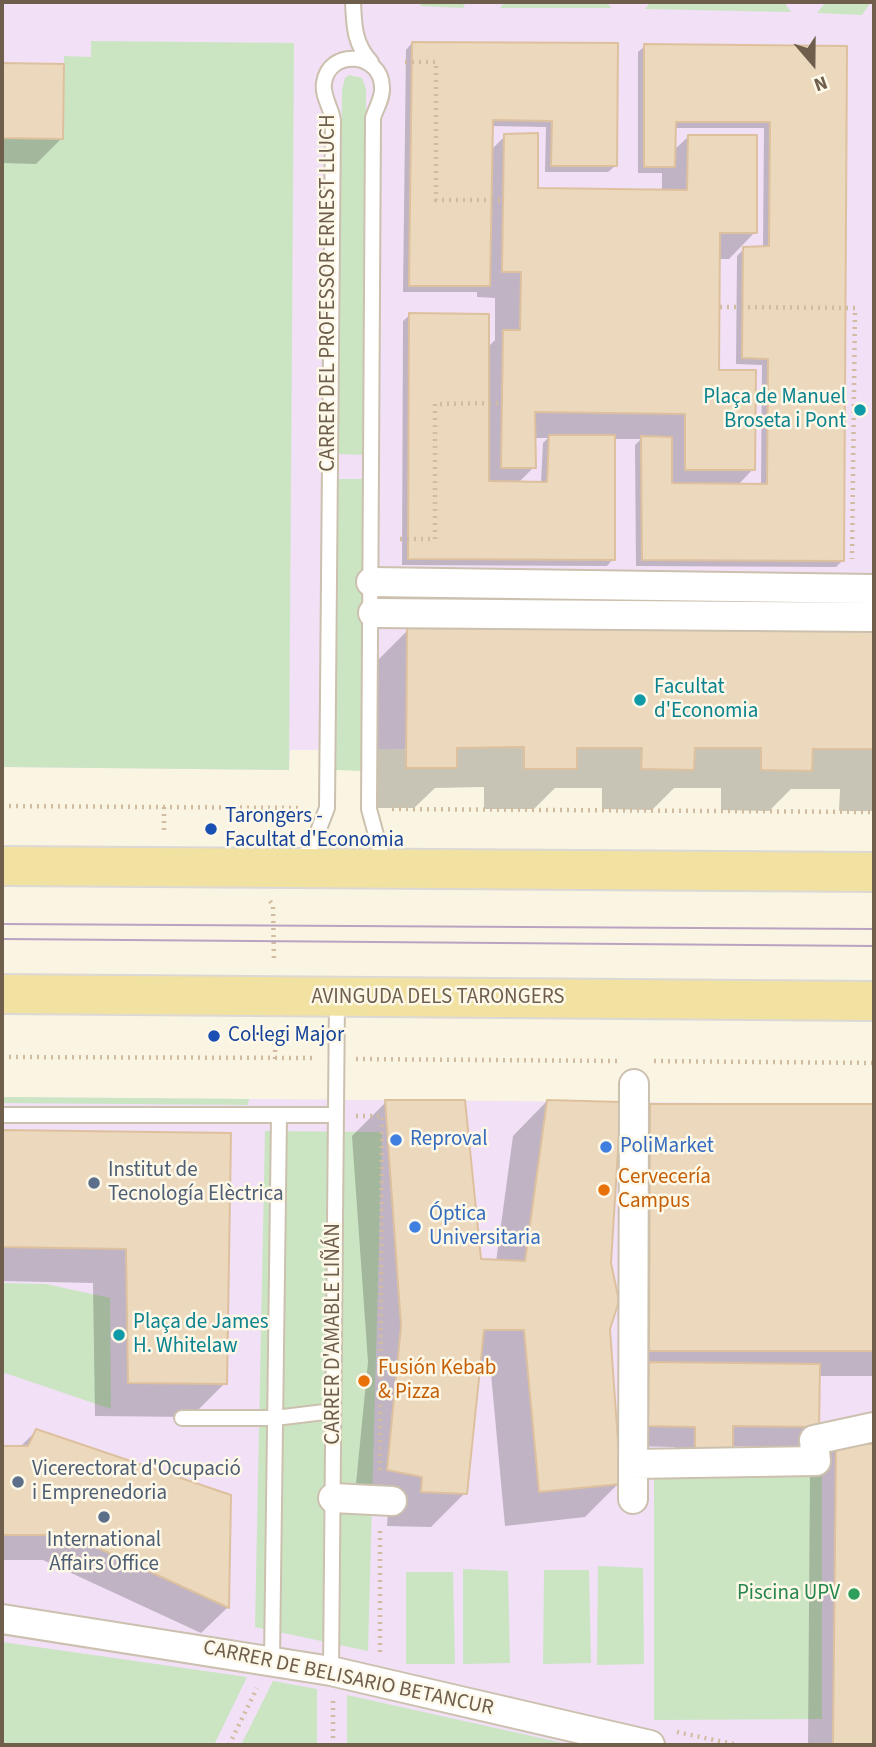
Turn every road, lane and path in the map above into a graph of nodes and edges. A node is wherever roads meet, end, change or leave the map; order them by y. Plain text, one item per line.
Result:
1 (354, 2) edge
2 (354, 31) junction
3 (405, 62) dead end
4 (331, 67) junction
5 (375, 67) junction
6 (503, 200) dead end
7 (720, 307) dead end
8 (502, 403) dead end
9 (401, 539) dead end
10 (371, 582) junction
11 (863, 588) edge
12 (373, 613) junction
13 (874, 617) edge
14 (2, 806) edge
15 (164, 807) junction
16 (316, 808) dead end
17 (384, 808) dead end
18 (874, 812) edge
19 (2, 866) edge
20 (164, 867) junction
21 (298, 868) junction
22 (386, 869) junction
23 (874, 872) edge
24 (266, 898) dead end
25 (2, 994) edge
26 (274, 996) junction
27 (337, 997) junction
28 (874, 1001) edge
29 (2, 1056) edge
30 (275, 1059) junction
31 (336, 1059) junction
32 (874, 1063) edge
33 (634, 1069) junction
34 (2, 1115) edge
35 (336, 1115) junction
36 (279, 1116) junction
37 (333, 1411) junction
38 (182, 1418) dead end
39 (275, 1418) junction
40 (874, 1427) edge
41 (633, 1464) junction
42 (332, 1498) junction
43 (633, 1499) dead end
44 (386, 1501) junction
45 (2, 1619) edge
46 (272, 1659) junction
47 (331, 1671) junction
48 (379, 1681) junction
49 (229, 1745) edge
50 (333, 1745) edge
51 (650, 1745) edge

1 - 2 lane
2 - 4 lane
2 - 5 lane
3 - 6 path
4 - 5 lane
4 - 21 lane, CARRER DEL PROFESSOR ERNEST LLUCH
5 - 10 lane, CARRER DEL PROFESSOR ERNEST LLUCH
7 - 11 path
8 - 9 path
10 - 11 street
10 - 12 lane, CARRER DEL PROFESSOR ERNEST LLUCH
12 - 13 street
12 - 22 lane, CARRER DEL PROFESSOR ERNEST LLUCH
14 - 15 path
15 - 16 path
15 - 20 path
17 - 18 path
19 - 20 main road
20 - 21 main road
21 - 22 main road
22 - 23 main road
24 - 26 path
25 - 26 main road, AVINGUDA DELS TARONGERS
26 - 27 main road, AVINGUDA DELS TARONGERS
26 - 30 path
27 - 28 main road, AVINGUDA DELS TARONGERS
27 - 31 lane, CARRER D'AMABLE LIÑÁN
29 - 30 path
30 - 31 path
31 - 33 path
31 - 35 lane, CARRER D'AMABLE LIÑÁN
32 - 33 path
33 - 41 street
34 - 36 lane
35 - 36 lane
35 - 37 lane, CARRER D'AMABLE LIÑÁN
35 - 44 path
36 - 39 lane
37 - 39 lane
37 - 42 lane, CARRER D'AMABLE LIÑÁN
38 - 39 lane
39 - 46 lane
40 - 41 street
41 - 43 street
42 - 44 street
42 - 47 lane, CARRER D'AMABLE LIÑÁN
44 - 48 path
45 - 46 street, CARRER DE BELISARIO BETANCUR
46 - 47 street, CARRER DE BELISARIO BETANCUR
46 - 49 path
47 - 48 street, CARRER DE BELISARIO BETANCUR
47 - 50 path
48 - 51 street, CARRER DE BELISARIO BETANCUR

